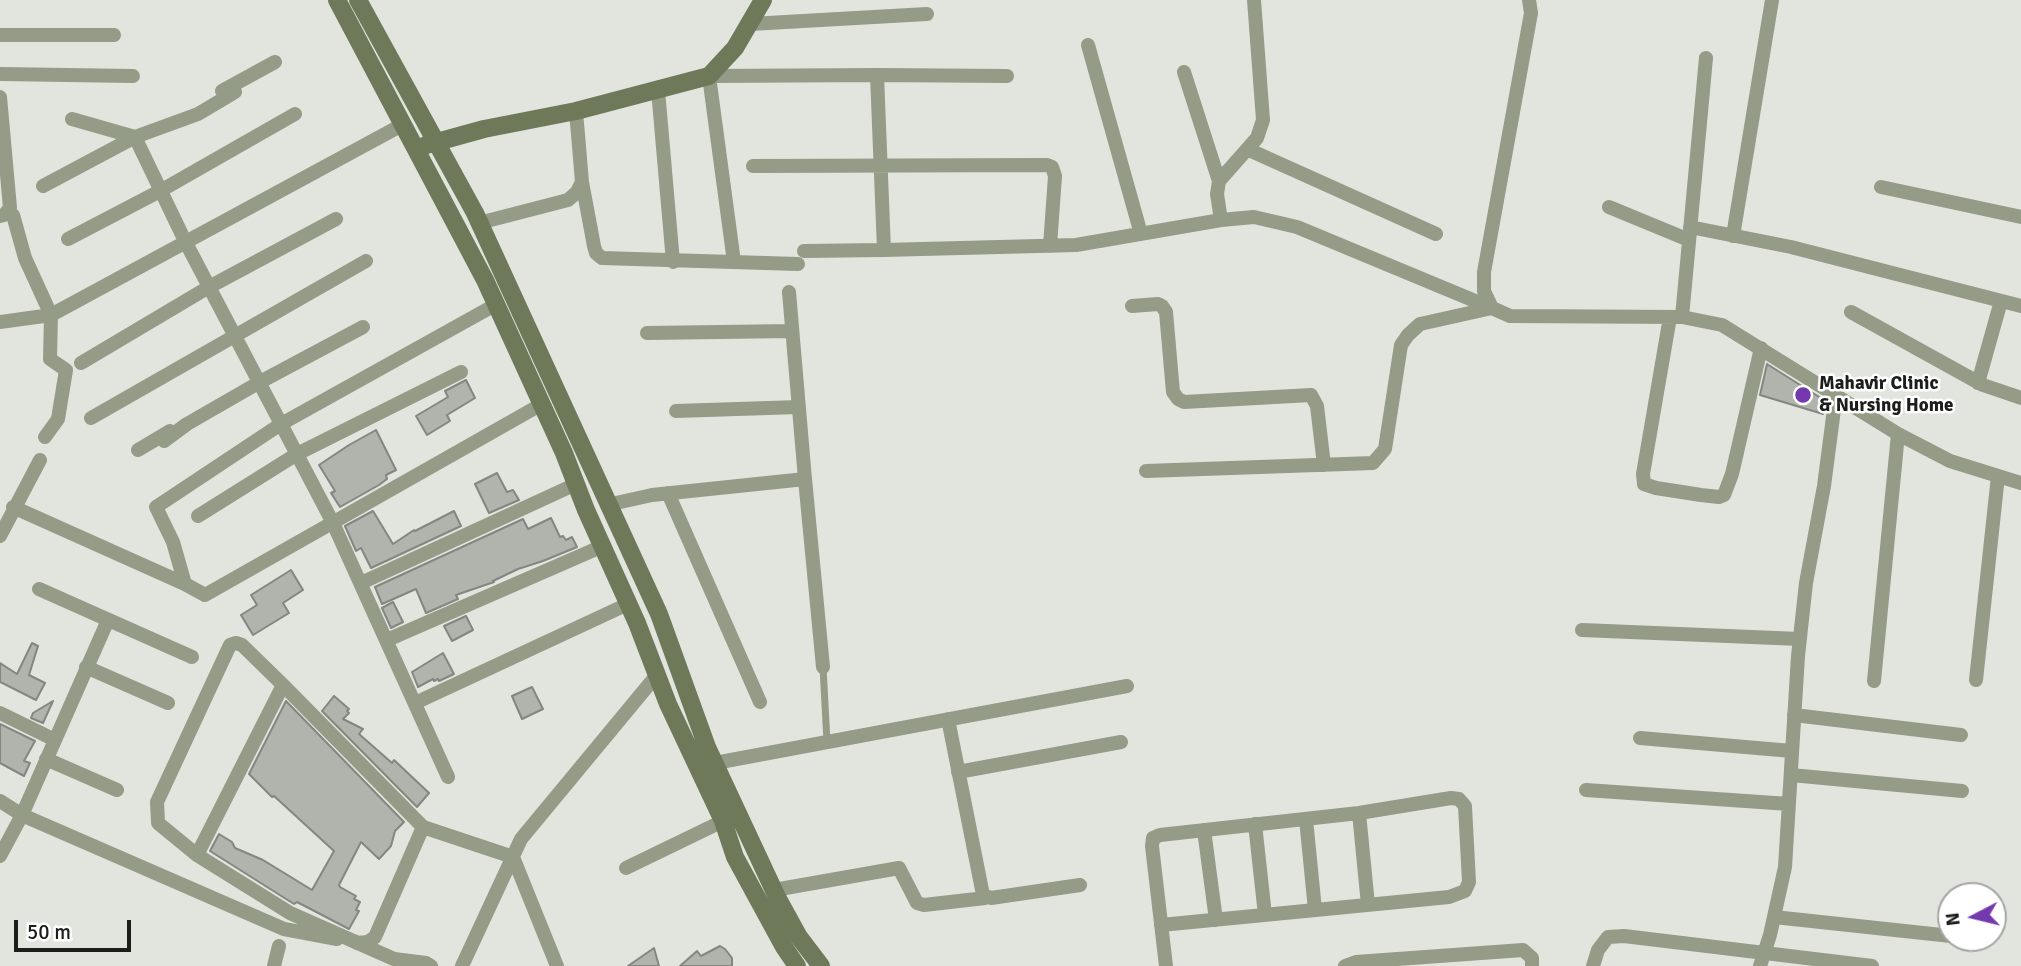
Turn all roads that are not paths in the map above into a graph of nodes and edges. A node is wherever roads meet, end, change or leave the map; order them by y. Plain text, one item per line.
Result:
1 (337, 0) edge
2 (763, 0) edge
3 (1254, 0) edge
4 (1530, 0) edge
5 (1772, 0) edge
6 (360, 1) edge
7 (927, 14) dead end
8 (750, 24) junction
9 (0, 35) edge
10 (114, 35) dead end
11 (1088, 45) dead end
12 (1706, 58) dead end
13 (275, 62) dead end
14 (1184, 72) dead end
15 (0, 74) edge
16 (877, 75) junction
17 (133, 76) dead end
18 (709, 76) junction
19 (1007, 76) dead end
20 (658, 90) junction
21 (234, 92) dead end
22 (0, 97) edge
23 (576, 111) junction
24 (295, 114) dead end
25 (72, 119) dead end
26 (1, 123) edge
27 (401, 125) junction
28 (135, 137) junction
29 (435, 143) junction
30 (414, 148) junction
31 (1247, 149) junction
32 (3, 156) edge
33 (753, 166) dead end
34 (881, 168) junction
35 (1219, 181) junction
36 (582, 182) junction
37 (4, 186) edge
38 (43, 186) dead end
39 (1881, 187) dead end
40 (160, 191) junction
41 (1609, 207) dead end
42 (6, 216) edge
43 (2021, 218) edge
44 (336, 219) dead end
45 (1220, 220) junction
46 (479, 223) junction
47 (1141, 234) junction
48 (1436, 234) dead end
49 (1689, 234) junction
50 (1733, 236) junction
51 (68, 239) dead end
52 (185, 241) junction
53 (1050, 246) junction
54 (884, 250) junction
55 (366, 261) dead end
56 (673, 262) junction
57 (734, 262) junction
58 (209, 287) junction
59 (789, 292) dead end
60 (2001, 301) junction
61 (495, 305) junction
62 (1132, 306) dead end
63 (2021, 306) edge
64 (1492, 309) junction
65 (1851, 312) dead end
66 (51, 315) junction
67 (1676, 317) junction
68 (0, 322) edge
69 (363, 327) dead end
70 (792, 331) junction
71 (647, 333) dead end
72 (236, 337) junction
73 (1761, 348) junction
74 (81, 363) dead end
75 (461, 372) dead end
76 (259, 380) junction
77 (1978, 383) junction
78 (1836, 394) junction
79 (2021, 398) edge
80 (542, 404) junction
81 (799, 407) junction
82 (676, 411) dead end
83 (91, 418) dead end
84 (281, 424) junction
85 (1898, 434) junction
86 (45, 437) dead end
87 (164, 441) dead end
88 (138, 450) dead end
89 (297, 454) junction
90 (40, 460) dead end
91 (1324, 465) junction
92 (1146, 471) dead end
93 (1998, 476) junction
94 (804, 479) junction
95 (2021, 483) edge
96 (576, 484) junction
97 (668, 493) junction
98 (607, 505) junction
99 (13, 507) junction
100 (198, 516) dead end
101 (334, 523) junction
102 (0, 536) edge
103 (603, 546) junction
104 (361, 583) junction
105 (185, 584) junction
106 (39, 589) dead end
107 (628, 604) junction
108 (108, 620) junction
109 (1582, 630) dead end
110 (1800, 639) junction
111 (387, 640) junction
112 (192, 657) dead end
113 (86, 667) junction
114 (823, 667) joint
115 (656, 676) junction
116 (1976, 680) dead end
117 (1874, 681) dead end
118 (283, 685) junction
119 (1127, 686) dead end
120 (760, 702) dead end
121 (167, 703) dead end
122 (415, 703) junction
123 (0, 713) edge
124 (1794, 715) junction
125 (948, 719) junction
126 (1961, 735) dead end
127 (1640, 738) dead end
128 (55, 740) junction
129 (827, 742) junction
130 (1121, 742) dead end
131 (1792, 751) junction
132 (46, 759) junction
133 (715, 763) junction
134 (958, 772) junction
135 (1791, 775) junction
136 (449, 777) dead end
137 (117, 790) dead end
138 (1586, 790) dead end
139 (1962, 791) dead end
140 (0, 801) edge
141 (1789, 804) junction
142 (1359, 813) junction
143 (22, 815) junction
144 (1306, 819) junction
145 (723, 821) junction
146 (1255, 824) junction
147 (423, 827) junction
148 (1204, 830) junction
149 (197, 855) junction
150 (0, 856) edge
151 (513, 857) junction
152 (626, 869) dead end
153 (1080, 885) dead end
154 (774, 890) junction
155 (985, 898) junction
156 (1368, 905) junction
157 (1315, 910) junction
158 (1265, 915) junction
159 (1774, 916) junction
160 (1216, 920) junction
161 (1161, 925) junction
162 (1937, 934) edge
163 (360, 944) junction
164 (279, 946) dead end
165 (1471, 960) edge
166 (1762, 960) edge
167 (1387, 963) edge
168 (274, 966) edge
169 (431, 966) edge
170 (462, 966) edge
171 (557, 966) edge
172 (797, 966) edge
173 (821, 966) edge
174 (1166, 966) edge
175 (1345, 966) edge
176 (1532, 966) edge
177 (1593, 966) edge
178 (1863, 966) edge
179 (1872, 966) edge

1 - 27 main road
2 - 8 main road
3 - 31 street
4 - 64 street
5 - 50 street
6 - 29 main road
7 - 8 street
8 - 18 main road
9 - 10 street
11 - 47 street
12 - 49 street
13 - 28 street
14 - 35 street
15 - 17 street
16 - 18 street
16 - 19 street
16 - 34 street
18 - 20 main road
18 - 57 street
20 - 23 main road
20 - 56 street
21 - 28 street
22 - 26 street
23 - 29 main road
23 - 36 street
24 - 40 street
25 - 28 street
26 - 32 street
27 - 30 main road
27 - 52 street
28 - 38 street
28 - 40 street
29 - 30 main road
29 - 46 main road
30 - 61 main road
31 - 35 street
31 - 48 street
32 - 37 street
33 - 34 street
34 - 53 street
34 - 54 street
35 - 45 street
36 - 46 street
36 - 56 street
37 - 42 street
39 - 43 street
40 - 51 street
40 - 52 street
41 - 49 street
42 - 66 street
44 - 58 street
45 - 47 street
45 - 64 street
46 - 98 main road
47 - 53 street
49 - 50 street
49 - 67 street
50 - 60 street
52 - 58 street
52 - 66 street
53 - 54 street
54 - 57 street
55 - 72 street
56 - 57 street
58 - 72 street
58 - 74 street
59 - 70 street
60 - 63 street
60 - 77 street
61 - 80 main road
61 - 84 street
62 - 91 street
64 - 67 street
64 - 91 street
65 - 77 street
66 - 68 street
66 - 86 street
67 - 73 street
67 - 73 street
69 - 76 street
70 - 71 street
70 - 81 street
72 - 76 street
72 - 83 street
73 - 78 street
75 - 89 street
76 - 84 street
76 - 87 street
76 - 88 street
77 - 79 street
78 - 85 street
78 - 110 street
80 - 96 main road
80 - 101 street
81 - 82 street
81 - 94 street
84 - 89 street
84 - 105 street
85 - 93 street
85 - 117 street
89 - 100 street
89 - 101 street
90 - 99 street
91 - 92 street
93 - 95 street
93 - 116 street
94 - 97 street
94 - 114 street
96 - 103 main road
96 - 104 street
97 - 98 street
97 - 120 street
98 - 133 main road
99 - 102 street
99 - 105 street
101 - 104 street
101 - 105 street
103 - 107 main road
103 - 111 street
104 - 111 street
106 - 108 street
107 - 115 main road
107 - 122 street
108 - 112 street
108 - 113 street
109 - 110 street
110 - 124 street
111 - 122 street
113 - 121 street
113 - 128 street
114 - 129 lane
115 - 145 main road
115 - 151 street
118 - 147 street
118 - 149 street
118 - 149 street
119 - 125 street
122 - 136 street
123 - 128 street
124 - 126 street
124 - 131 street
125 - 129 street
125 - 134 street
127 - 131 street
128 - 132 street
129 - 133 street
130 - 134 street
131 - 135 street
132 - 137 street
132 - 143 street
133 - 154 main road
134 - 155 street
135 - 139 street
135 - 141 street
138 - 141 street
140 - 143 street
141 - 159 street
142 - 144 street
142 - 156 street
142 - 156 street
143 - 150 street
143 - 163 street
144 - 146 street
144 - 157 street
145 - 152 street
145 - 172 main road
146 - 148 street
146 - 158 street
147 - 151 street
147 - 163 street
148 - 160 street
148 - 161 street
149 - 163 street
151 - 170 street
151 - 171 street
153 - 155 street
154 - 155 street
154 - 173 main road
156 - 157 street
157 - 158 street
158 - 160 street
159 - 162 street
159 - 166 street
160 - 161 street
161 - 174 street
163 - 169 street
164 - 168 street
165 - 167 street
165 - 176 street
166 - 177 street
166 - 178 street
167 - 175 street
178 - 179 street

